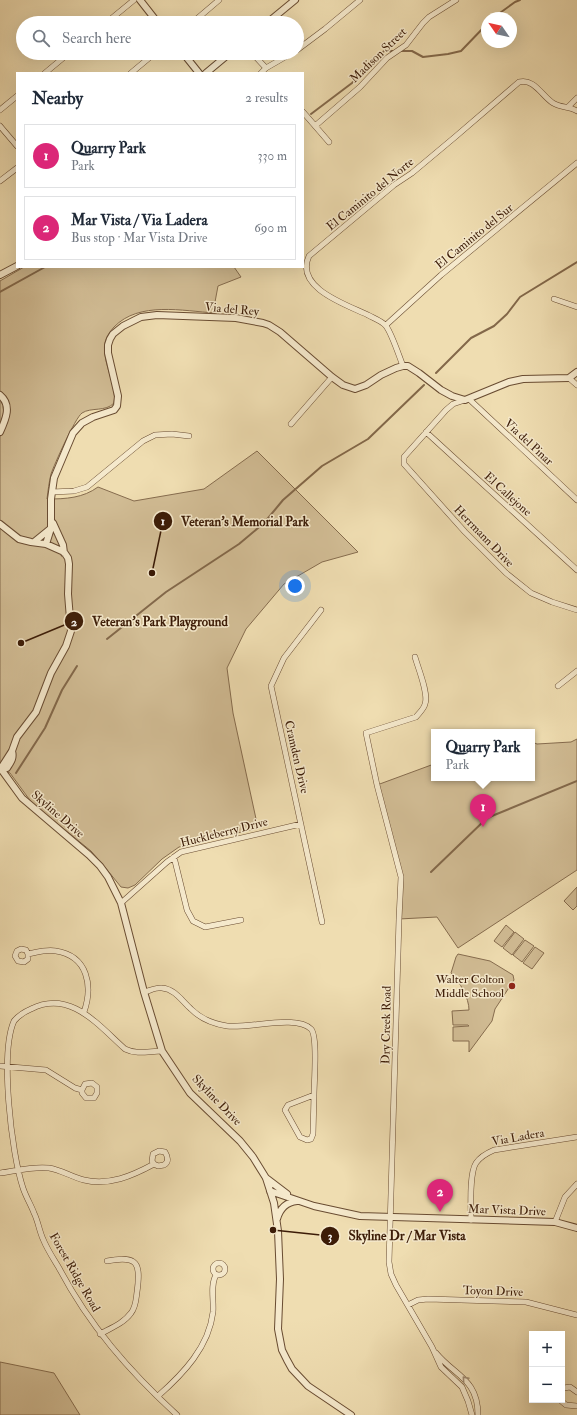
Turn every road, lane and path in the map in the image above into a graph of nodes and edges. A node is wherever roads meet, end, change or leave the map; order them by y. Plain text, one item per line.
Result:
1 (134, 0) edge
2 (140, 0) edge
3 (219, 0) edge
4 (295, 0) edge
5 (360, 0) edge
6 (456, 0) edge
7 (115, 16) edge
8 (153, 16) edge
9 (200, 16) edge
10 (276, 16) edge
11 (304, 45) edge
12 (61, 60) edge
13 (147, 60) edge
14 (189, 60) edge
15 (222, 60) edge
16 (259, 60) edge
17 (280, 60) edge
18 (266, 68) junction
19 (46, 72) edge
20 (132, 72) edge
21 (198, 72) edge
22 (207, 72) edge
23 (263, 72) edge
24 (16, 97) edge
25 (577, 98) edge
26 (568, 107) junction
27 (0, 110) edge
28 (577, 111) edge
29 (304, 113) edge
30 (0, 126) edge
31 (315, 126) junction
32 (329, 142) dead end
33 (16, 145) edge
34 (577, 163) edge
35 (16, 169) edge
36 (0, 182) edge
37 (16, 267) edge
38 (0, 275) edge
39 (554, 299) dead end
40 (577, 307) edge
41 (386, 325) junction
42 (403, 366) junction
43 (577, 372) edge
44 (332, 377) junction
45 (570, 378) junction
46 (577, 385) edge
47 (0, 395) edge
48 (467, 400) junction
49 (291, 424) dead end
50 (0, 432) edge
51 (426, 432) junction
52 (189, 436) dead end
53 (52, 492) junction
54 (577, 500) edge
55 (52, 521) junction
56 (0, 524) edge
57 (51, 528) junction
58 (34, 542) junction
59 (46, 544) junction
60 (64, 553) junction
61 (577, 570) edge
62 (321, 610) dead end
63 (577, 610) edge
64 (415, 657) dead end
65 (577, 671) edge
66 (558, 686) dead end
67 (1, 769) edge
68 (301, 824) junction
69 (174, 857) junction
70 (121, 903) junction
71 (241, 920) dead end
72 (322, 922) dead end
73 (28, 954) dead end
74 (144, 992) junction
75 (84, 1012) junction
76 (162, 1051) junction
77 (1, 1065) edge
78 (82, 1090) dead end
79 (314, 1095) junction
80 (577, 1137) edge
81 (154, 1164) dead end
82 (18, 1171) junction
83 (0, 1173) edge
84 (266, 1178) junction
85 (577, 1184) edge
86 (270, 1191) junction
87 (299, 1201) junction
88 (391, 1218) junction
89 (277, 1220) junction
90 (471, 1220) junction
91 (555, 1222) junction
92 (577, 1228) edge
93 (107, 1261) dead end
94 (216, 1275) dead end
95 (408, 1305) junction
96 (577, 1315) edge
97 (100, 1334) junction
98 (432, 1347) junction
99 (565, 1388) edge
100 (577, 1392) edge
101 (158, 1396) junction
102 (563, 1403) edge
103 (577, 1406) edge
104 (177, 1415) edge
105 (351, 1415) edge
106 (472, 1415) edge
107 (478, 1415) edge

1 - 7 street
2 - 8 street
3 - 9 street
4 - 10 street
5 - 11 street
6 - 31 street, Madison Street
12 - 19 street
13 - 20 street
14 - 21 street
15 - 22 street
16 - 18 street
17 - 18 street
18 - 23 street
24 - 27 street
25 - 26 street
26 - 28 street
26 - 41 street, El Caminito del Norte
29 - 31 street
30 - 33 street
31 - 32 street
34 - 41 street, El Caminito del Sur
35 - 36 street
37 - 38 street
39 - 40 street
41 - 42 street
42 - 44 street, Via del Rey
42 - 48 street
43 - 45 street
44 - 49 street
44 - 53 street, Via del Rey
45 - 46 street
45 - 48 street
47 - 50 street
48 - 51 street
48 - 54 street, Via del Pinar
51 - 61 street, El Callejone
51 - 63 street, Herrmann Drive
52 - 53 street
53 - 55 street, Via del Rey
55 - 57 street, Via del Rey
55 - 60 street, Skyline Drive
56 - 58 street
57 - 58 street
57 - 59 street, Via del Rey
58 - 59 street
59 - 60 street
60 - 67 street, Skyline Drive
62 - 68 street, Cramden Drive
64 - 88 street, Dry Creek Road
65 - 66 street
67 - 70 street, Skyline Drive
68 - 69 street, Huckleberry Drive
68 - 72 street, Cramden Drive
69 - 70 street, Huckleberry Drive
69 - 71 street
70 - 74 street, Skyline Drive
73 - 75 street
74 - 76 street, Skyline Drive
74 - 79 street
75 - 76 street, Forest Ridge Road
75 - 77 street, Forest Ridge Road
76 - 84 street, Skyline Drive
77 - 78 street
77 - 82 street, Forest Ridge Road
79 - 79 street
80 - 90 street, Via Ladera
81 - 82 street
82 - 83 street
82 - 97 street, Forest Ridge Road
84 - 86 street, Skyline Drive
84 - 87 street
85 - 91 street
86 - 87 street, Mar Vista Drive
86 - 89 street, Skyline Drive
87 - 88 street, Mar Vista Drive
87 - 89 street
88 - 90 street, Mar Vista Drive
88 - 95 street, Dry Creek Road
89 - 105 street, Skyline Drive
90 - 91 street, Mar Vista Drive
91 - 92 street, Mar Vista Drive
93 - 97 street
94 - 101 street
95 - 96 street, Toyon Drive
95 - 98 street, Dry Creek Road
97 - 101 street, Forest Ridge Road
98 - 106 street, Dry Creek Road
107 -> 98 street
99 - 100 street
101 - 104 street, Forest Ridge Road
102 - 103 street

